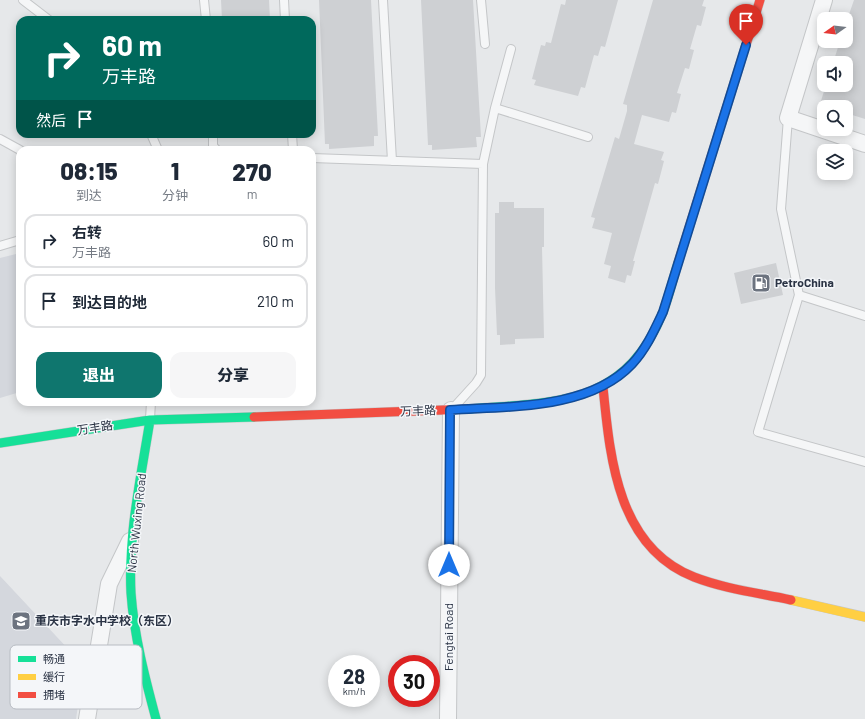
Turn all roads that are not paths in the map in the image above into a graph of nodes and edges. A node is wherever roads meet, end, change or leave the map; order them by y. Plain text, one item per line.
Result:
1 (22, 0) edge
2 (204, 0) edge
3 (284, 0) edge
4 (383, 0) edge
5 (481, 0) edge
6 (760, 0) edge
7 (824, 0) edge
8 (44, 16) edge
9 (206, 16) edge
10 (285, 16) edge
11 (485, 44) dead end
12 (511, 49) dead end
13 (495, 108) junction
14 (788, 118) junction
15 (588, 137) dead end
16 (0, 139) edge
17 (865, 144) edge
18 (16, 148) edge
19 (316, 158) edge
20 (392, 161) junction
21 (483, 164) junction
22 (16, 241) edge
23 (0, 246) edge
24 (799, 295) junction
25 (865, 316) edge
26 (603, 387) junction
27 (152, 406) edge
28 (450, 410) junction
29 (150, 420) junction
30 (0, 443) edge
31 (865, 462) edge
32 (133, 534) junction
33 (865, 616) edge
34 (99, 645) edge
35 (138, 645) edge
36 (142, 660) edge
37 (89, 709) edge
38 (87, 719) edge
39 (156, 719) edge
40 (448, 719) edge

1 - 8 lane
2 - 9 lane
3 - 10 lane
4 - 20 lane
5 - 11 lane
6 - 26 street, 万丰路
7 - 14 street
12 - 13 lane
13 - 15 lane
13 - 21 lane
14 - 17 street
14 - 24 lane
16 - 18 lane
19 - 20 lane
20 - 21 lane
21 - 28 lane
22 - 23 lane
24 - 25 lane
24 - 31 lane
26 - 28 street, 万丰路
26 - 33 street
27 - 29 lane
28 - 29 street, 万丰路
28 - 40 street, Fengtai Road
29 - 30 street, 万丰路
29 - 32 street, North Wuxing Road
32 - 34 street
32 - 35 street, North Wuxing Road
36 - 39 street, North Wuxing Road
37 - 38 street

